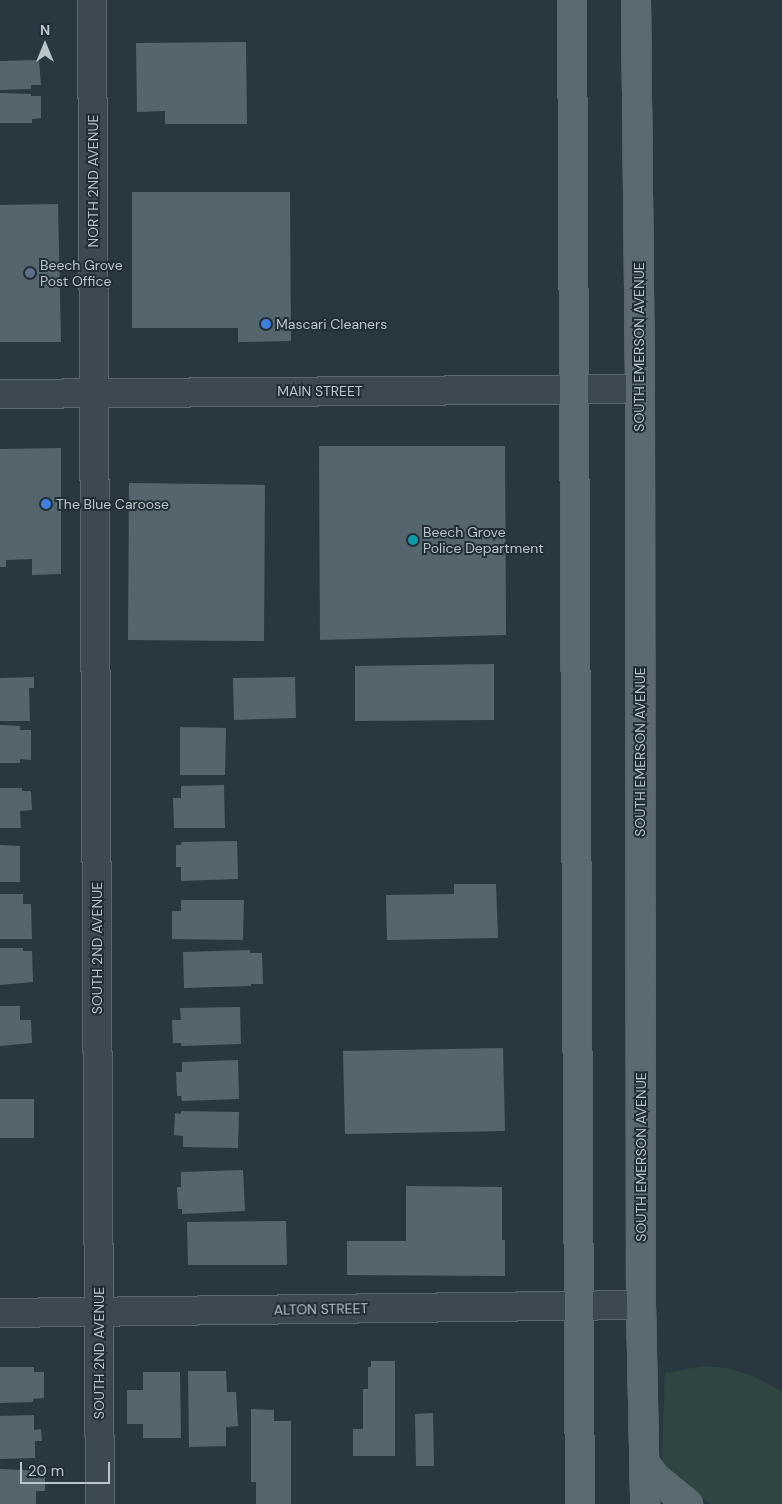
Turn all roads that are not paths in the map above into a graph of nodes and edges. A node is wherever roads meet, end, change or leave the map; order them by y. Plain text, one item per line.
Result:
1 (92, 0) edge
2 (572, 0) edge
3 (636, 0) edge
4 (574, 388) junction
5 (640, 389) junction
6 (94, 393) junction
7 (0, 394) edge
8 (641, 1305) junction
9 (578, 1306) junction
10 (99, 1311) junction
11 (0, 1312) edge
12 (644, 1462) junction
13 (100, 1504) edge
14 (580, 1504) edge
15 (645, 1504) edge
16 (688, 1504) edge

1 - 6 street, NORTH 2ND AVENUE
2 - 4 main road
3 - 5 main road, SOUTH EMERSON AVENUE
4 - 5 street, MAIN STREET
4 - 6 street, MAIN STREET
4 - 9 main road
5 - 8 main road, SOUTH EMERSON AVENUE
6 - 7 street, MAIN STREET
6 - 10 street, SOUTH 2ND AVENUE
8 - 9 street, ALTON STREET
8 - 12 main road, SOUTH EMERSON AVENUE
9 - 10 street, ALTON STREET
9 - 14 main road
10 - 11 street, ALTON STREET
10 - 13 street, SOUTH 2ND AVENUE
12 - 15 main road, SOUTH EMERSON AVENUE
12 - 16 main road

